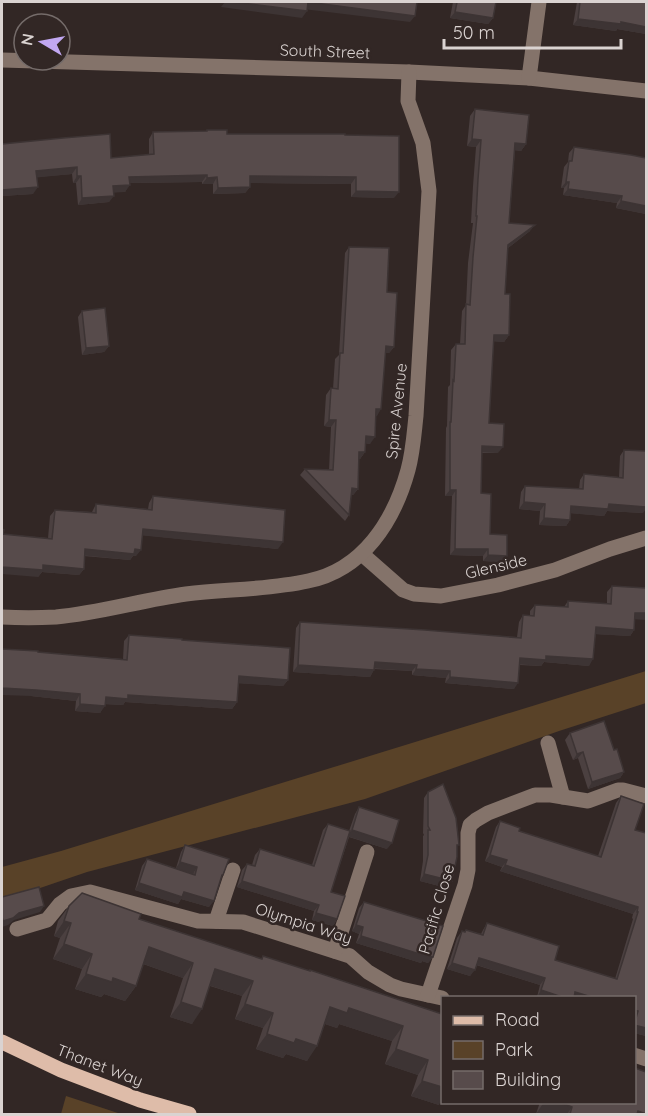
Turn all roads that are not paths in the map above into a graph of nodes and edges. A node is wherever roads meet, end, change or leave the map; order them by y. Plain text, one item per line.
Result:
1 (539, 2) edge
2 (2, 60) edge
3 (409, 72) junction
4 (529, 78) junction
5 (646, 91) edge
6 (646, 538) edge
7 (362, 554) junction
8 (2, 617) edge
9 (548, 743) dead end
10 (646, 796) edge
11 (563, 797) junction
12 (367, 852) dead end
13 (233, 870) dead end
14 (216, 921) junction
15 (17, 929) edge
16 (335, 951) junction
17 (435, 996) edge
18 (2, 1042) edge
19 (189, 1114) edge

1 - 4 street
2 - 3 street, South Street
3 - 4 street, South Street
3 - 7 street, Spire Avenue
4 - 5 street, South Street
6 - 7 street, Glenside
7 - 8 street, Spire Avenue
9 - 11 street
10 - 11 street, Pacific Close
11 - 17 street, Pacific Close
12 - 16 street
13 - 14 street
14 - 15 street, Olympia Way
14 - 16 street, Olympia Way
16 - 17 street, Olympia Way
18 - 19 main road, Thanet Way

